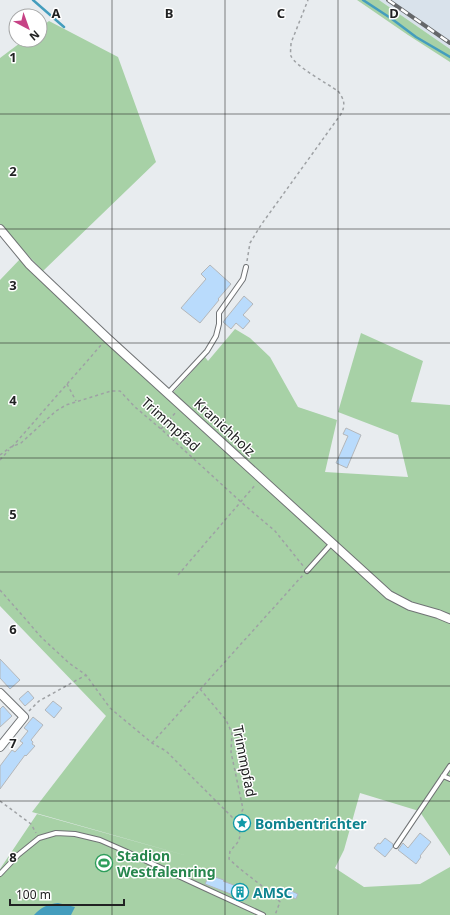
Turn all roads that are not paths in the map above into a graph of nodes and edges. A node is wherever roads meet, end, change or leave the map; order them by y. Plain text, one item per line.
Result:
1 (0, 229) edge
2 (246, 267) road end
3 (168, 393) junction
4 (332, 543) junction
5 (307, 571) road end
6 (450, 619) edge
7 (0, 693) edge
8 (0, 748) edge
9 (450, 766) edge
10 (443, 776) junction
11 (450, 779) edge
12 (396, 846) dead end
13 (0, 874) edge
14 (263, 915) edge

1 - 3 street, Kranichholz
2 - 3 lane
3 - 4 street, Kranichholz
4 - 5 lane
4 - 6 street, Kranichholz
7 - 8 street
9 - 10 lane
10 - 11 lane
10 - 12 lane
13 - 14 lane

